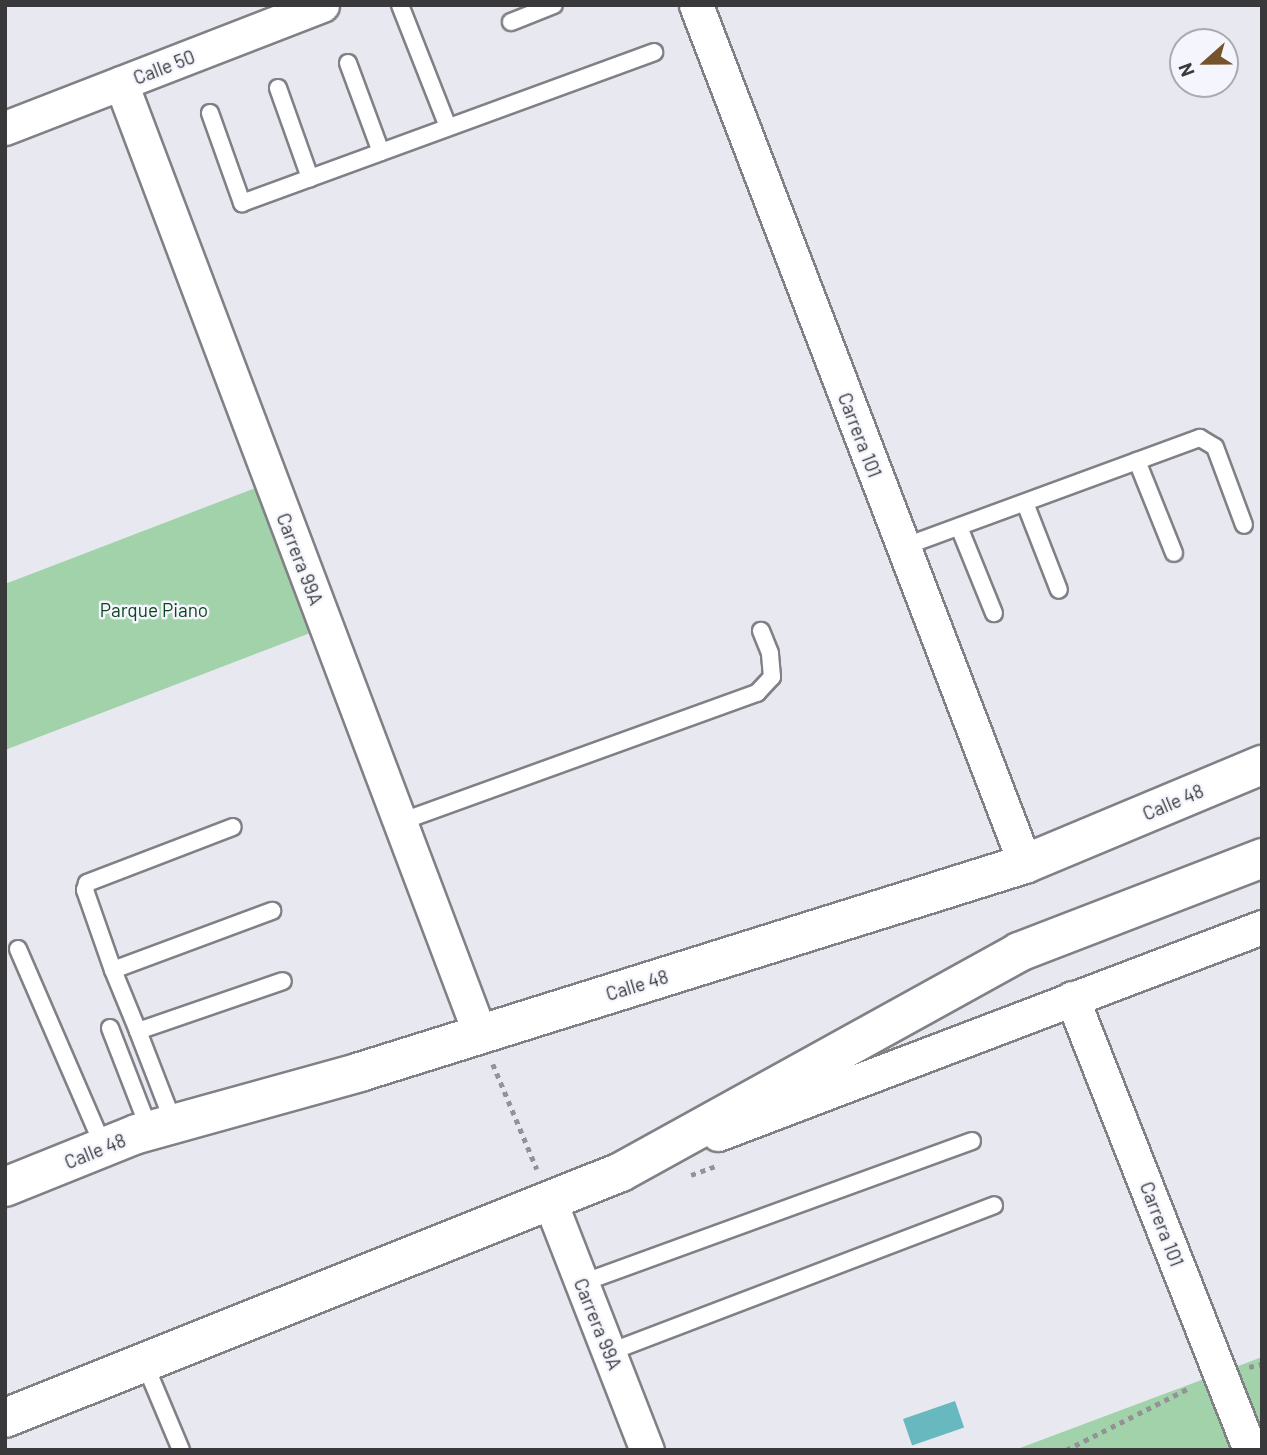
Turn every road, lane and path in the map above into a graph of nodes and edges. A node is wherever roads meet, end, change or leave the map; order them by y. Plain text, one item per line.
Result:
1 (322, 5) edge
2 (400, 5) edge
3 (554, 5) edge
4 (696, 5) edge
5 (511, 22) dead end
6 (654, 52) dead end
7 (348, 64) dead end
8 (121, 83) junction
9 (278, 88) dead end
10 (210, 113) dead end
11 (5, 128) edge
12 (448, 128) junction
13 (381, 152) junction
14 (310, 178) junction
15 (1137, 461) junction
16 (1025, 503) junction
17 (1244, 525) dead end
18 (959, 527) junction
19 (903, 547) junction
20 (1174, 553) dead end
21 (1059, 590) dead end
22 (994, 612) dead end
23 (761, 631) dead end
24 (1262, 765) edge
25 (400, 822) junction
26 (233, 827) dead end
27 (1262, 858) edge
28 (1025, 864) junction
29 (272, 911) dead end
30 (1260, 932) edge
31 (18, 948) dead end
32 (113, 970) junction
33 (283, 981) dead end
34 (1072, 998) junction
35 (110, 1028) dead end
36 (138, 1031) junction
37 (480, 1034) junction
38 (162, 1127) junction
39 (972, 1141) dead end
40 (104, 1147) junction
41 (621, 1172) junction
42 (5, 1187) edge
43 (549, 1199) junction
44 (994, 1205) dead end
45 (582, 1283) junction
46 (610, 1352) junction
47 (144, 1362) junction
48 (1262, 1364) edge
49 (1220, 1373) junction
50 (5, 1418) edge
51 (181, 1450) edge
52 (647, 1450) edge
53 (1066, 1450) edge
54 (1250, 1450) edge

1 - 8 street, Calle 50
2 - 12 lane
3 - 5 lane
4 - 19 street, Carrera 101
6 - 12 lane
7 - 13 lane
8 - 11 street, Calle 50
8 - 25 street, Carrera 99A
9 - 14 lane
10 - 14 lane
12 - 13 lane
13 - 14 lane
15 - 16 lane
15 - 17 lane
15 - 20 lane
16 - 18 lane
16 - 21 lane
18 - 19 lane
18 - 22 lane
19 - 28 street, Carrera 101
23 - 25 lane
24 - 28 main road, Calle 48
25 - 37 street, Carrera 99A
26 - 32 lane
27 - 41 main road
28 - 37 main road, Calle 48
29 - 32 lane
30 - 34 street
31 - 40 lane
32 - 36 lane
33 - 36 lane
34 - 41 street
34 - 49 street, Carrera 101
35 - 38 lane
36 - 38 lane
37 - 38 main road, Calle 48
37 - 43 path
38 - 40 main road, Calle 48
39 - 45 lane
40 - 42 main road, Calle 48
41 - 43 main road
43 - 45 street, Carrera 99A
43 - 47 main road
44 - 46 lane
45 - 46 street, Carrera 99A
46 - 52 street, Carrera 99A
47 - 50 main road
47 - 51 lane
48 - 49 path
49 - 53 path
49 - 54 street, Carrera 101

